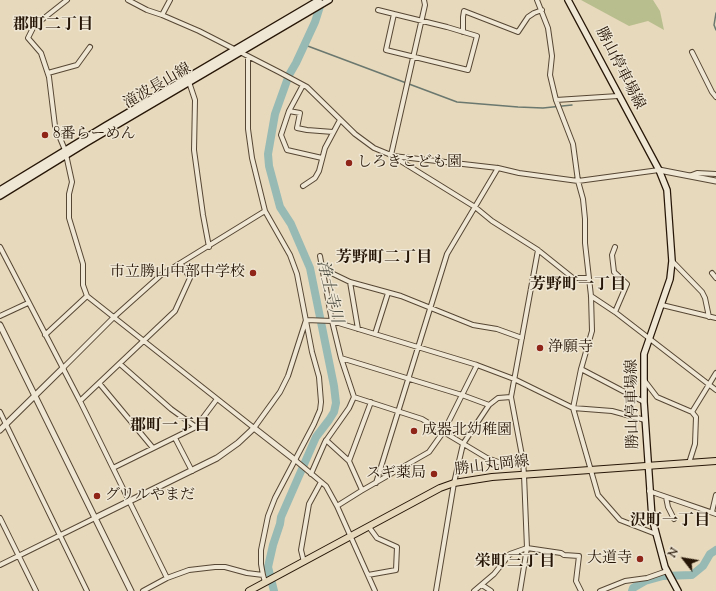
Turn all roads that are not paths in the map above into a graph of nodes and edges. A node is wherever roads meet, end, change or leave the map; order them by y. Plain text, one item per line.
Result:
1 (67, 0) edge
2 (128, 0) edge
3 (170, 0) edge
4 (319, 0) edge
5 (329, 0) edge
6 (424, 0) edge
7 (537, 0) edge
8 (568, 0) edge
9 (378, 10) dead end
10 (542, 10) junction
11 (162, 14) junction
12 (394, 14) junction
13 (421, 21) junction
14 (463, 32) junction
15 (90, 47) dead end
16 (238, 51) junction
17 (692, 52) dead end
18 (248, 56) junction
19 (413, 57) junction
20 (48, 73) junction
21 (189, 82) junction
22 (303, 85) junction
23 (618, 96) junction
24 (716, 97) edge
25 (556, 100) junction
26 (289, 111) junction
27 (340, 120) junction
28 (333, 132) junction
29 (66, 153) junction
30 (391, 155) junction
31 (322, 158) junction
32 (498, 168) junction
33 (659, 170) junction
34 (716, 174) edge
35 (689, 176) junction
36 (578, 181) junction
37 (716, 181) edge
38 (303, 186) dead end
39 (0, 190) edge
40 (0, 196) edge
41 (475, 207) junction
42 (265, 211) junction
43 (0, 247) edge
44 (209, 247) junction
45 (615, 248) dead end
46 (538, 250) junction
47 (320, 256) dead end
48 (672, 261) junction
49 (181, 264) junction
50 (323, 270) junction
51 (712, 273) dead end
52 (589, 278) junction
53 (716, 278) edge
54 (350, 282) junction
55 (388, 293) junction
56 (87, 296) junction
57 (591, 296) junction
58 (28, 303) junction
59 (662, 304) junction
60 (430, 307) junction
61 (615, 312) junction
62 (0, 316) edge
63 (114, 317) junction
64 (710, 317) junction
65 (716, 318) edge
66 (306, 320) junction
67 (330, 321) junction
68 (0, 325) edge
69 (358, 329) junction
70 (375, 334) junction
71 (45, 335) junction
72 (522, 338) junction
73 (649, 338) junction
74 (144, 341) junction
75 (419, 348) junction
76 (341, 358) junction
77 (120, 364) junction
78 (476, 365) junction
79 (63, 368) junction
80 (581, 368) junction
81 (716, 373) edge
82 (409, 378) junction
83 (514, 379) junction
84 (644, 379) junction
85 (99, 383) junction
86 (708, 384) junction
87 (716, 390) edge
88 (462, 395) junction
89 (34, 396) junction
90 (354, 397) junction
91 (511, 397) junction
92 (217, 399) junction
93 (80, 401) junction
94 (371, 402) junction
95 (644, 402) junction
96 (488, 405) junction
97 (573, 408) junction
98 (398, 411) junction
99 (0, 412) edge
100 (692, 412) junction
101 (645, 420) junction
102 (6, 424) junction
103 (196, 427) junction
104 (254, 428) junction
105 (0, 430) edge
106 (444, 431) junction
107 (175, 438) junction
108 (326, 440) junction
109 (463, 444) junction
110 (153, 448) junction
111 (295, 460) junction
112 (349, 461) junction
113 (523, 461) junction
114 (716, 461) edge
115 (689, 463) junction
116 (648, 466) junction
117 (113, 468) junction
118 (592, 470) junction
119 (192, 471) junction
120 (310, 473) junction
121 (524, 475) junction
122 (321, 482) junction
123 (376, 483) junction
124 (454, 483) junction
125 (362, 490) junction
126 (649, 491) junction
127 (716, 495) edge
128 (666, 497) junction
129 (129, 501) junction
130 (337, 506) junction
131 (714, 513) edge
132 (0, 518) edge
133 (95, 518) junction
134 (674, 519) dead end
135 (369, 527) junction
136 (656, 534) junction
137 (61, 535) junction
138 (351, 537) junction
139 (527, 548) junction
140 (19, 556) junction
141 (304, 562) junction
142 (0, 566) edge
143 (667, 571) junction
144 (263, 575) junction
145 (368, 575) junction
146 (167, 578) junction
147 (265, 582) junction
148 (482, 585) junction
149 (36, 591) edge
150 (87, 591) edge
151 (131, 591) edge
152 (143, 591) edge
153 (248, 591) edge
154 (375, 591) edge
155 (436, 591) edge
156 (474, 591) edge
157 (491, 591) edge
158 (520, 591) edge
159 (581, 591) edge
160 (600, 591) edge
161 (678, 591) edge

1 - 20 street
2 - 11 street
3 - 11 street
4 - 16 main road, 滝波長山線
5 - 16 main road, 滝波長山線
6 - 13 street
7 - 10 street
8 - 23 main road, 勝山停車場線
9 - 12 street
10 - 14 street
10 - 25 street
11 - 16 street
12 - 13 street
12 - 19 street
13 - 14 street
13 - 19 street
14 - 19 street
15 - 20 street
16 - 18 street
16 - 21 main road, 滝波長山線
16 - 29 main road, 滝波長山線
17 - 24 street
18 - 22 street
18 - 42 street
19 - 30 street
20 - 29 street
21 - 29 main road, 滝波長山線
21 - 44 street
22 - 26 street
22 - 27 street
23 - 25 street
23 - 33 main road, 勝山停車場線
25 - 36 street
26 - 28 street
26 - 31 street
27 - 28 street
27 - 30 street
28 - 31 street
29 - 39 main road, 滝波長山線
29 - 40 main road, 滝波長山線
29 - 56 street
30 - 32 street
30 - 41 street
31 - 38 street
32 - 36 street
32 - 41 street
33 - 35 street
33 - 36 street
33 - 48 main road, 勝山停車場線
34 - 35 street
35 - 37 street
36 - 52 street
41 - 46 street
41 - 60 street
42 - 44 street
42 - 66 street
43 - 58 street
44 - 49 street
45 - 61 street
46 - 52 street
46 - 72 street
47 - 50 street
48 - 59 main road, 勝山停車場線
48 - 64 street
49 - 63 street
49 - 74 street
50 - 54 street
50 - 67 street
51 - 53 street
52 - 57 street
54 - 55 street
54 - 69 street
55 - 60 street
55 - 70 street
56 - 63 street
56 - 71 street
57 - 61 street
57 - 80 street
58 - 62 street
58 - 71 street
59 - 64 street
59 - 73 main road, 勝山停車場線
60 - 72 street
60 - 75 street
61 - 73 street
63 - 74 street
63 - 79 street
64 - 65 street
66 - 67 street
66 - 104 street
66 - 111 street
67 - 69 street
67 - 76 street
68 - 89 street
69 - 70 street
70 - 75 street
71 - 79 street
72 - 83 street
73 - 84 main road, 勝山停車場線
73 - 86 street
74 - 77 street
74 - 92 street
75 - 78 street
75 - 82 street
76 - 82 street
76 - 90 street
77 - 85 street
77 - 103 street
78 - 83 street
78 - 88 street
79 - 89 street
79 - 93 street
80 - 95 street
80 - 97 street
81 - 86 street
82 - 88 street
82 - 98 street
83 - 91 street
83 - 97 street
84 - 95 main road, 勝山停車場線
84 - 100 street
85 - 93 street
85 - 110 street
86 - 87 street
86 - 100 street
88 - 96 street
88 - 106 street
89 - 102 street
89 - 133 street
90 - 94 street
90 - 108 street
91 - 96 street
91 - 113 street
92 - 103 street
92 - 104 street
93 - 117 street
94 - 98 street
94 - 112 street
95 - 101 main road, 勝山停車場線
96 - 109 street
97 - 101 street
97 - 118 street
98 - 106 street
98 - 123 street
99 - 102 street
100 - 115 street
101 - 116 main road, 勝山停車場線
102 - 105 street
102 - 137 street
103 - 107 street
104 - 111 street
104 - 119 street
106 - 109 street
106 - 123 street
107 - 110 street
107 - 119 street
108 - 112 street
108 - 120 street
109 - 113 street
109 - 124 street
110 - 117 street
111 - 120 street
111 - 144 street
112 - 125 street
113 - 121 street
114 - 115 main road, 勝山丸岡線
115 - 116 main road, 勝山丸岡線
116 - 118 main road, 勝山丸岡線
116 - 126 main road, 勝山停車場線
117 - 129 street
118 - 121 main road, 勝山丸岡線
118 - 136 street
119 - 129 street
120 - 122 street
121 - 124 main road, 勝山丸岡線
121 - 139 street
122 - 130 street
122 - 141 street
123 - 125 street
124 - 135 main road, 勝山丸岡線
124 - 155 street
125 - 130 street
126 - 128 street
126 - 136 main road, 勝山停車場線
127 - 131 street
128 - 131 street
128 - 134 street
129 - 133 street
129 - 146 street
130 - 138 street
132 - 140 street
133 - 137 street
133 - 151 street
135 - 138 main road, 勝山丸岡線
135 - 145 street
136 - 143 main road, 勝山停車場線
137 - 140 street
137 - 150 street
138 - 141 main road, 勝山丸岡線
138 - 145 street
139 - 148 street
139 - 158 street
139 - 159 street
140 - 142 street
140 - 149 street
141 - 147 main road, 勝山丸岡線
143 - 160 street
143 - 161 main road, 勝山停車場線
144 - 146 street
144 - 147 street
145 - 154 street
146 - 152 street
147 - 153 main road, 勝山丸岡線
148 - 156 street
148 - 157 street

